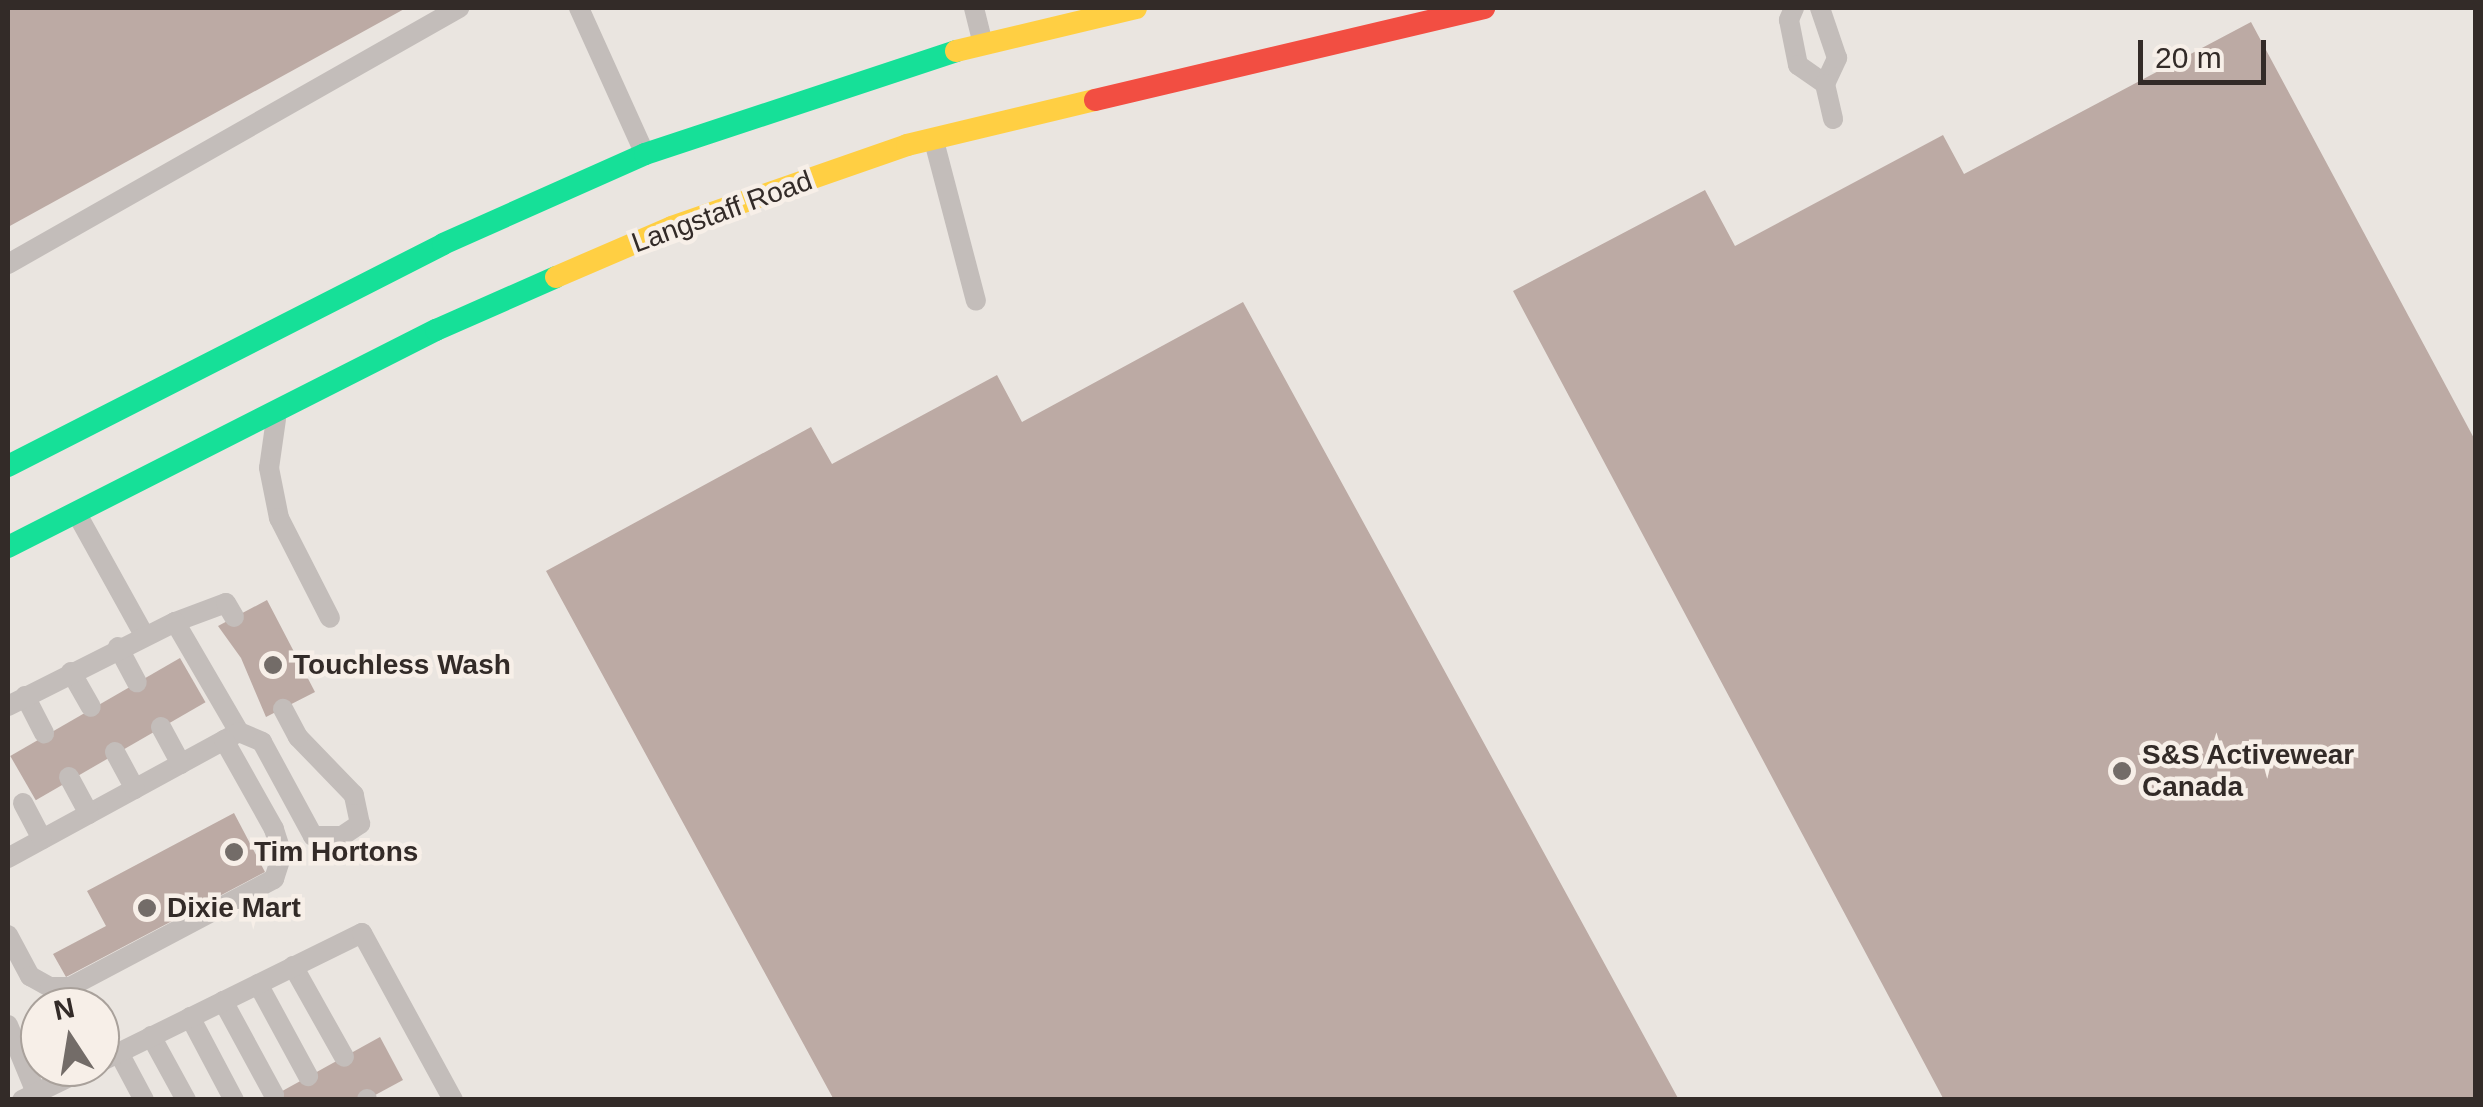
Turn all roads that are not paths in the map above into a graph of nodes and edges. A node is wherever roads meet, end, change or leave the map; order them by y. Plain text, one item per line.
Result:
1 (459, 8) edge
2 (579, 8) edge
3 (974, 8) edge
4 (1136, 8) edge
5 (1484, 8) edge
6 (1794, 8) edge
7 (1820, 8) edge
8 (982, 42) junction
9 (1825, 84) junction
10 (1833, 119) dead end
11 (933, 139) junction
12 (645, 154) junction
13 (8, 264) edge
14 (976, 302) dead end
15 (278, 409) junction
16 (8, 466) edge
17 (76, 512) junction
18 (8, 547) edge
19 (234, 617) dead end
20 (330, 618) dead end
21 (175, 622) junction
22 (143, 633) junction
23 (118, 647) junction
24 (71, 672) junction
25 (137, 682) dead end
26 (16, 701) edge
27 (91, 707) dead end
28 (283, 709) dead end
29 (161, 727) dead end
30 (44, 733) dead end
31 (231, 736) junction
32 (115, 752) dead end
33 (181, 764) junction
34 (68, 778) dead end
35 (135, 788) junction
36 (23, 803) dead end
37 (89, 814) junction
38 (42, 839) junction
39 (8, 858) edge
40 (8, 934) edge
41 (293, 966) junction
42 (258, 984) junction
43 (223, 1001) junction
44 (190, 1018) junction
45 (8, 1025) edge
46 (151, 1036) junction
47 (120, 1052) edge
48 (344, 1057) dead end
49 (120, 1071) edge
50 (308, 1076) dead end
51 (274, 1095) dead end
52 (32, 1098) edge
53 (144, 1100) edge
54 (186, 1100) edge
55 (234, 1100) edge
56 (453, 1100) edge

1 - 13 lane
2 - 12 lane
3 - 8 lane
4 - 8 main road
5 - 11 main road, Langstaff Road
6 - 9 lane
7 - 9 lane
8 - 12 main road
9 - 10 lane
11 - 14 lane
11 - 15 main road, Langstaff Road
12 - 16 main road
15 - 17 main road, Langstaff Road
15 - 20 lane
17 - 18 main road, Langstaff Road
17 - 22 lane
19 - 21 lane
21 - 22 lane
21 - 31 lane
22 - 23 lane
23 - 24 lane
23 - 25 lane
24 - 26 lane
24 - 27 lane
26 - 30 lane
28 - 31 lane
29 - 33 lane
31 - 33 lane
31 - 40 lane
32 - 35 lane
33 - 35 lane
34 - 37 lane
35 - 37 lane
36 - 38 lane
37 - 38 lane
38 - 39 lane
41 - 42 lane
41 - 48 lane
41 - 56 lane
42 - 43 lane
42 - 50 lane
43 - 44 lane
43 - 51 lane
44 - 46 lane
44 - 55 lane
45 - 52 lane
46 - 47 lane
46 - 54 lane
49 - 53 lane

